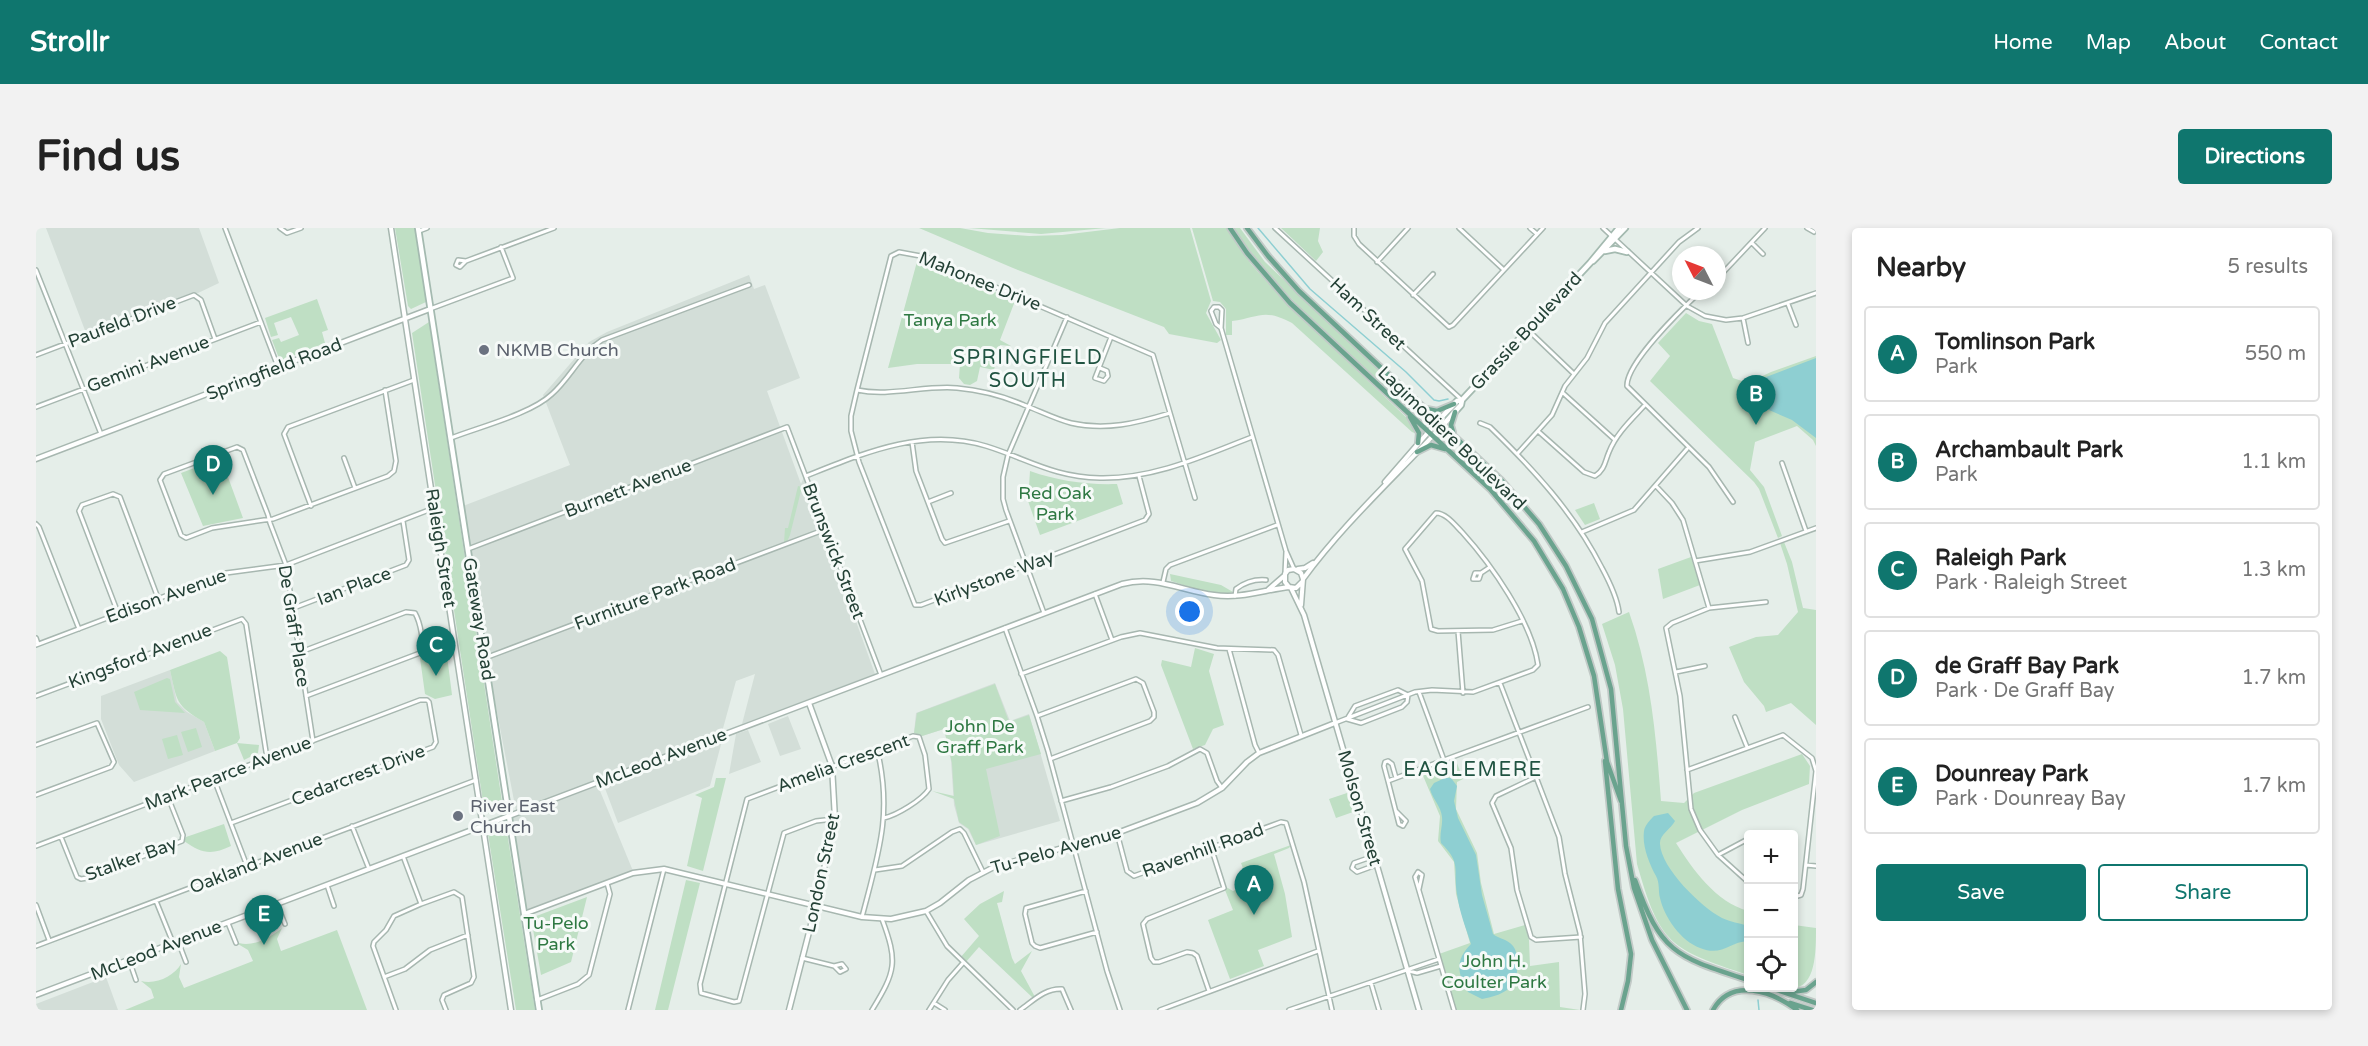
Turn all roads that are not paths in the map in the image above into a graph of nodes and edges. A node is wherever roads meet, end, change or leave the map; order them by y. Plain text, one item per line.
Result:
1 (225, 228) edge
2 (280, 228) edge
3 (301, 228) edge
4 (391, 228) edge
5 (427, 228) edge
6 (554, 228) edge
7 (1230, 228) edge
8 (1247, 228) edge
9 (1275, 228) edge
10 (1354, 228) edge
11 (1408, 228) edge
12 (1459, 228) edge
13 (1530, 228) edge
14 (1543, 228) edge
15 (1603, 228) edge
16 (1619, 228) edge
17 (1625, 228) edge
18 (1698, 228) edge
19 (1766, 228) edge
20 (1807, 228) edge
21 (418, 230) edge
22 (1814, 232) dead end
23 (1537, 234) junction
24 (1613, 238) junction
25 (1752, 243) junction
26 (501, 248) junction
27 (1605, 250) junction
28 (1627, 252) junction
29 (1763, 254) dead end
30 (466, 261) dead end
31 (1377, 262) junction
32 (1590, 262) junction
33 (36, 270) edge
34 (1504, 270) junction
35 (1726, 270) edge
36 (1433, 274) dead end
37 (1651, 274) junction
38 (749, 285) dead end
39 (1816, 293) edge
40 (1413, 295) junction
41 (1693, 300) edge
42 (1788, 303) junction
43 (1687, 306) junction
44 (430, 309) junction
45 (1067, 317) junction
46 (1743, 318) junction
47 (405, 319) junction
48 (261, 322) junction
49 (1796, 325) dead end
50 (1221, 328) junction
51 (1528, 330) junction
52 (1112, 336) junction
53 (215, 339) junction
54 (1748, 343) dead end
55 (65, 344) junction
56 (1024, 353) dead end
57 (36, 355) edge
58 (1047, 363) junction
59 (278, 367) junction
60 (1100, 368) junction
61 (1574, 374) junction
62 (414, 380) junction
63 (83, 389) junction
64 (385, 390) junction
65 (857, 390) junction
66 (1563, 393) junction
67 (1462, 400) junction
68 (1454, 404) junction
69 (1644, 405) junction
70 (1422, 406) junction
71 (36, 407) edge
72 (1029, 407) junction
73 (1405, 410) junction
74 (1455, 412) junction
75 (1170, 413) junction
76 (1440, 423) junction
77 (1480, 423) dead end
78 (787, 428) joint
79 (1539, 432) junction
80 (101, 434) junction
81 (1431, 434) junction
82 (1252, 437) junction
83 (451, 438) junction
84 (1615, 440) junction
85 (912, 441) junction
86 (1418, 443) junction
87 (1462, 443) junction
88 (1687, 449) junction
89 (1417, 452) junction
90 (1451, 453) junction
91 (1517, 454) junction
92 (1008, 455) junction
93 (857, 456) junction
94 (344, 458) dead end
95 (36, 459) edge
96 (1185, 463) junction
97 (1782, 464) dead end
98 (806, 476) junction
99 (1138, 476) junction
100 (1656, 486) junction
101 (355, 488) junction
102 (1382, 488) junction
103 (951, 493) dead end
104 (1195, 498) dead end
105 (928, 502) junction
106 (1732, 502) dead end
107 (311, 506) junction
108 (434, 508) junction
109 (269, 519) junction
110 (403, 521) junction
111 (1009, 521) junction
112 (36, 524) edge
113 (1278, 525) junction
114 (1816, 528) edge
115 (826, 530) junction
116 (1806, 531) junction
117 (1582, 532) junction
118 (468, 549) junction
119 (1286, 550) junction
120 (1316, 561) junction
121 (1695, 561) junction
122 (286, 565) junction
123 (1026, 566) junction
124 (1490, 567) junction
125 (1295, 569) junction
126 (1481, 573) dead end
127 (1284, 575) junction
128 (1266, 580) dead end
129 (1303, 580) junction
130 (1163, 582) junction
131 (1290, 587) junction
132 (1267, 590) junction
133 (1095, 594) junction
134 (1235, 596) junction
135 (158, 598) junction
136 (1766, 602) dead end
137 (1301, 606) junction
138 (291, 609) junction
139 (1709, 609) junction
140 (1618, 612) dead end
141 (119, 613) junction
142 (1044, 613) junction
143 (1522, 621) junction
144 (79, 628) junction
145 (1005, 628) junction
146 (1458, 631) junction
147 (36, 638) edge
148 (1112, 640) junction
149 (37, 645) edge
150 (1228, 649) junction
151 (298, 653) junction
152 (485, 658) junction
153 (1705, 666) dead end
154 (1676, 672) junction
155 (1021, 674) junction
156 (881, 675) junction
157 (1500, 683) junction
158 (1419, 692) junction
159 (1463, 693) junction
160 (1408, 695) junction
161 (36, 696) edge
162 (306, 696) junction
163 (420, 700) joint
164 (809, 702) junction
165 (1588, 707) dead end
166 (1037, 716) junction
167 (1735, 717) dead end
168 (1347, 719) junction
169 (1335, 723) junction
170 (1518, 732) junction
171 (1301, 735) junction
172 (313, 741) junction
173 (1604, 743) junction
174 (36, 745) edge
175 (1747, 747) junction
176 (877, 749) junction
177 (1259, 753) junction
178 (267, 758) junction
179 (1050, 759) junction
180 (1444, 760) junction
181 (832, 766) junction
182 (1687, 770) junction
183 (1536, 777) junction
184 (214, 778) junction
185 (1396, 778) junction
186 (476, 780) junction
187 (1388, 781) junction
188 (1815, 783) edge
189 (1222, 788) junction
190 (36, 795) edge
191 (168, 796) junction
192 (1061, 801) junction
193 (1623, 807) junction
194 (1396, 811) junction
195 (508, 816) junction
196 (884, 818) junction
197 (835, 819) junction
198 (231, 823) junction
199 (352, 826) junction
200 (483, 826) junction
201 (1117, 833) junction
202 (61, 837) junction
203 (1744, 842) edge
204 (1073, 845) junction
205 (36, 846) edge
206 (1211, 847) junction
207 (1718, 855) junction
208 (403, 856) junction
209 (1374, 856) junction
210 (1628, 862) junction
211 (1377, 865) junction
212 (1806, 865) junction
213 (247, 866) junction
214 (1816, 866) edge
215 (369, 869) junction
216 (664, 869) junction
217 (875, 870) junction
218 (983, 872) junction
219 (1744, 878) edge
220 (725, 882) junction
221 (607, 883) junction
222 (327, 885) junction
223 (1419, 889) junction
224 (1086, 891) junction
225 (768, 893) junction
226 (1798, 897) edge
227 (156, 901) junction
228 (277, 904) junction
229 (421, 904) junction
230 (36, 905) edge
231 (816, 905) junction
232 (334, 906) dead end
233 (926, 911) junction
234 (524, 914) junction
235 (862, 917) junction
236 (882, 919) junction
237 (228, 923) junction
238 (285, 924) dead end
239 (1097, 932) junction
240 (468, 935) junction
241 (1581, 937) junction
242 (49, 941) junction
243 (176, 942) junction
244 (236, 943) dead end
245 (36, 946) edge
246 (1318, 951) junction
247 (802, 958) junction
248 (1439, 959) junction
249 (129, 960) junction
250 (186, 962) dead end
251 (963, 963) junction
252 (834, 966) dead end
253 (1441, 966) junction
254 (1407, 971) junction
255 (384, 977) junction
256 (1744, 978) edge
257 (136, 981) dead end
258 (1816, 982) edge
259 (1371, 983) junction
260 (1798, 991) edge
261 (1209, 992) junction
262 (1786, 992) edge
263 (36, 995) edge
264 (1328, 995) junction
265 (537, 1000) junction
266 (1782, 1000) junction
267 (934, 1003) junction
268 (1816, 1003) edge
269 (396, 1010) edge
270 (446, 1010) edge
271 (511, 1010) edge
272 (539, 1010) edge
273 (628, 1010) edge
274 (790, 1010) edge
275 (872, 1010) edge
276 (929, 1010) edge
277 (945, 1010) edge
278 (1012, 1010) edge
279 (1020, 1010) edge
280 (1071, 1010) edge
281 (1120, 1010) edge
282 (1160, 1010) edge
283 (1288, 1010) edge
284 (1332, 1010) edge
285 (1379, 1010) edge
286 (1419, 1010) edge
287 (1454, 1010) edge
288 (1583, 1010) edge
289 (1621, 1010) edge
290 (1687, 1010) edge
291 (1713, 1010) edge
292 (1797, 1010) edge
293 (1812, 1010) edge

1 - 48 street
2 - 3 street
4 - 47 street, Raleigh Street
5 - 21 street
6 - 26 street
7 - 73 main road, Lagimodiere Boulevard
8 - 70 main road, Lagimodiere Boulevard
9 - 67 street, Ham Street
10 - 31 street
11 - 31 street
12 - 34 street
13 - 23 street
14 - 23 street
15 - 24 street
16 - 24 main road, Grassie Boulevard
17 - 24 main road, Grassie Boulevard
18 - 37 street
19 - 25 street
20 - 22 street
21 - 44 main road, Gateway Road
23 - 34 street
24 - 27 main road, Grassie Boulevard
24 - 28 street
24 - 32 main road, Grassie Boulevard
25 - 29 street
25 - 35 street
26 - 30 street
26 - 44 street, Springfield Road
27 - 28 main road
27 - 32 main road, Grassie Boulevard
28 - 37 street
31 - 40 street
32 - 51 main road, Grassie Boulevard
33 - 55 street
34 - 40 street
36 - 40 street
37 - 43 street
37 - 61 street
38 - 83 street
39 - 42 street
41 - 43 street
42 - 46 street
42 - 49 street
43 - 46 street
43 - 69 street
44 - 47 street, Springfield Road
44 - 83 main road, Gateway Road
45 - 52 street, Mahonee Drive
45 - 58 street
45 - 65 street, Mahonee Drive
46 - 54 street
47 - 59 street, Springfield Road
47 - 62 street, Raleigh Street
48 - 53 street, Gemini Avenue
48 - 59 street
50 - 50 street
50 - 82 street
51 - 61 street
51 - 67 main road, Grassie Boulevard
52 - 60 street
52 - 75 street, Mahonee Drive
53 - 55 street, Paufeld Drive
53 - 63 street, Gemini Avenue
55 - 57 street, Paufeld Drive
55 - 63 street
56 - 58 street
58 - 72 street
59 - 80 street, Springfield Road
60 - 60 street
61 - 66 street
62 - 64 street
62 - 108 street, Raleigh Street
63 - 71 street, Gemini Avenue
63 - 80 street
64 - 101 street
64 - 107 street
65 - 72 street
65 - 93 street, Mahonee Drive
66 - 79 street
66 - 84 street
67 - 68 main road, Grassie Boulevard
67 - 74 main road, Grassie Boulevard
68 - 70 main road
68 - 76 main road, Grassie Boulevard
69 - 84 street
69 - 88 street
70 - 76 main road, Lagimodiere Boulevard
72 - 75 street
72 - 92 street
73 - 81 main road, Lagimodiere Boulevard
73 - 86 main road
74 - 76 main road, Grassie Boulevard
74 - 87 main road
75 - 96 street, Mahonee Drive
76 - 81 street, Grassie Boulevard
76 - 87 main road, Lagimodiere Boulevard
77 - 91 street
78 - 98 street, Brunswick Street
78 - 118 street, Burnett Avenue
79 - 84 street
79 - 91 street
80 - 95 street, Springfield Road
81 - 86 street, Grassie Boulevard
81 - 89 street, Grassie Boulevard
81 - 90 main road, Lagimodiere Boulevard
82 - 96 street
82 - 113 street
83 - 118 main road, Gateway Road
85 - 92 street
85 - 93 street
85 - 105 street
86 - 102 street, Grassie Boulevard
87 - 193 main road, Lagimodiere Boulevard
88 - 100 street
88 - 106 street
89 - 90 main road
89 - 102 street, Grassie Boulevard
90 - 173 main road, Lagimodiere Boulevard
91 - 117 street
92 - 99 street
92 - 111 street
93 - 98 street
93 - 123 street, Kirlystone Way
94 - 101 street
96 - 99 street
96 - 104 street, Mahonee Drive
97 - 116 street
98 - 115 street, Brunswick Street
99 - 123 street, Kirlystone Way
100 - 117 street
100 - 121 street
101 - 107 street
102 - 120 street, Grassie Boulevard
103 - 105 street
105 - 111 street
107 - 109 street
108 - 110 street, Edison Avenue
108 - 186 street, Raleigh Street
109 - 109 street, De Graff Place
109 - 122 street, De Graff Place
110 - 122 street, Edison Avenue
110 - 138 street, Ian Place
111 - 123 street
112 - 144 street
113 - 119 street
113 - 130 street
114 - 116 street
115 - 152 street, Furniture Park Road
115 - 156 street, Brunswick Street
116 - 121 street
117 - 140 street
118 - 152 main road, Gateway Road
119 - 125 street
119 - 127 street
120 - 125 street, Grassie Boulevard
120 - 129 street, Grassie Boulevard
121 - 139 street
122 - 135 street, Edison Avenue
122 - 138 street, De Graff Place
123 - 142 street
124 - 126 street
124 - 143 street
124 - 146 street
125 - 127 street
125 - 129 street
127 - 131 street
127 - 132 street
128 - 134 street
129 - 131 street
129 - 137 street, Molson Street
130 - 133 street, McLeod Avenue
130 - 134 street
131 - 132 street
131 - 137 street, Molson Street
132 - 134 street
133 - 142 street, McLeod Avenue
133 - 148 street
135 - 141 street, Edison Avenue
135 - 141 street
136 - 139 street
137 - 169 street, Molson Street
138 - 151 street, De Graff Place
139 - 154 street
141 - 144 street, Edison Avenue
142 - 145 street, McLeod Avenue
143 - 146 street
143 - 157 street
144 - 149 street, Edison Avenue
145 - 155 street
145 - 156 street, McLeod Avenue
146 - 159 street
147 - 149 street
148 - 150 street
148 - 155 street
150 - 171 street
150 - 177 street
151 - 162 street, De Graff Place
151 - 162 street
152 - 195 main road, Gateway Road
153 - 154 street
154 - 182 street
155 - 166 street
156 - 164 street, McLeod Avenue
157 - 159 street
157 - 170 street
158 - 159 street
158 - 160 street
158 - 180 street
160 - 168 street
160 - 168 street
160 - 168 street
161 - 178 street, Kingsford Avenue
162 - 172 street, De Graff Place
163 - 172 street, Mark Pearce Avenue
163 - 198 street, Cedarcrest Drive
164 - 181 street, London Street
164 - 195 street, McLeod Avenue
165 - 170 street
166 - 179 street
166 - 179 street
167 - 175 street
168 - 169 street
169 - 171 street, Tu-Pelo Avenue
169 - 209 street, Molson Street
170 - 180 street
170 - 183 street
171 - 177 street, Tu-Pelo Avenue
172 - 178 street, Mark Pearce Avenue
173 - 193 main road, Lagimodiere Boulevard
173 - 289 main road
174 - 190 street
175 - 182 street
175 - 188 street
176 - 181 street, Amelia Crescent
176 - 196 street
176 - 196 street, Amelia Crescent
177 - 189 street, Tu-Pelo Avenue
178 - 184 street, Mark Pearce Avenue
179 - 192 street
180 - 185 street
181 - 197 street, London Street
181 - 220 street, Amelia Crescent
182 - 207 street
183 - 241 street
183 - 241 street
184 - 191 street, Mark Pearce Avenue
184 - 198 street
185 - 187 street
185 - 187 street
186 - 199 street, Oakland Avenue
186 - 200 street, Raleigh Street
187 - 194 street
188 - 212 street
189 - 192 street
189 - 201 street, Tu-Pelo Avenue
191 - 202 street, Mark Pearce Avenue
191 - 202 street, Stalker Bay
192 - 204 street
193 - 210 main road, Lagimodiere Boulevard
194 - 194 street
195 - 200 street, McLeod Avenue
195 - 234 main road, Gateway Road
196 - 217 street
197 - 225 street
197 - 231 street, London Street
198 - 213 street
199 - 213 street, Oakland Avenue
199 - 215 street
200 - 208 street, McLeod Avenue
200 - 271 street, Raleigh Street
201 - 204 street, Tu-Pelo Avenue
201 - 206 street, Ravenhill Road
202 - 205 street, Mark Pearce Avenue
203 - 207 street
204 - 218 street, Tu-Pelo Avenue
204 - 224 street
206 - 246 street, Ravenhill Road
206 - 261 street
207 - 219 street
208 - 215 street, McLeod Avenue
208 - 229 street
209 - 211 street, Molson Street
209 - 211 street
210 - 256 main road
210 - 290 main road, Lagimodiere Boulevard
211 - 254 street, Molson Street
212 - 214 street
212 - 226 street
213 - 227 street, Oakland Avenue
215 - 222 street, McLeod Avenue
216 - 220 street, Tu-Pelo Avenue
216 - 221 street, Tu-Pelo Avenue
216 - 273 street
217 - 218 street
217 - 235 street
218 - 233 street, Tu-Pelo Avenue
220 - 225 street, Tu-Pelo Avenue
220 - 225 street
221 - 234 street, Tu-Pelo Avenue
221 - 265 street
222 - 228 street, McLeod Avenue
222 - 232 street
223 - 223 street
223 - 248 street
224 - 239 street
224 - 239 street
225 - 231 street, Tu-Pelo Avenue
227 - 242 street, Oakland Avenue
227 - 243 street
228 - 237 street, McLeod Avenue
228 - 238 street
229 - 240 street
229 - 255 street
230 - 242 street
231 - 235 street, Tu-Pelo Avenue
231 - 247 street, London Street
233 - 236 street, Tu-Pelo Avenue
233 - 251 street
234 - 265 main road, Gateway Road
235 - 236 street, Tu-Pelo Avenue
236 - 275 street
237 - 243 street, McLeod Avenue
237 - 244 street
239 - 281 street
240 - 255 street
240 - 270 street
241 - 288 street
242 - 245 street, Oakland Avenue
243 - 249 street, McLeod Avenue
243 - 250 street
246 - 261 street
246 - 264 street, Ravenhill Road
247 - 252 street
247 - 274 street, London Street
248 - 253 street
248 - 254 street
249 - 257 street
249 - 263 street, McLeod Avenue
251 - 267 street
251 - 278 street
253 - 254 street
253 - 287 street
254 - 259 street
254 - 286 street, Molson Street
255 - 269 street
258 - 260 main road
259 - 264 street
259 - 285 street
261 - 282 street
262 - 268 main road
264 - 283 street
264 - 284 street, Ravenhill Road
265 - 272 main road, Gateway Road
266 - 291 main road
266 - 292 main road
266 - 293 main road
267 - 276 street
267 - 277 street
279 - 280 street

